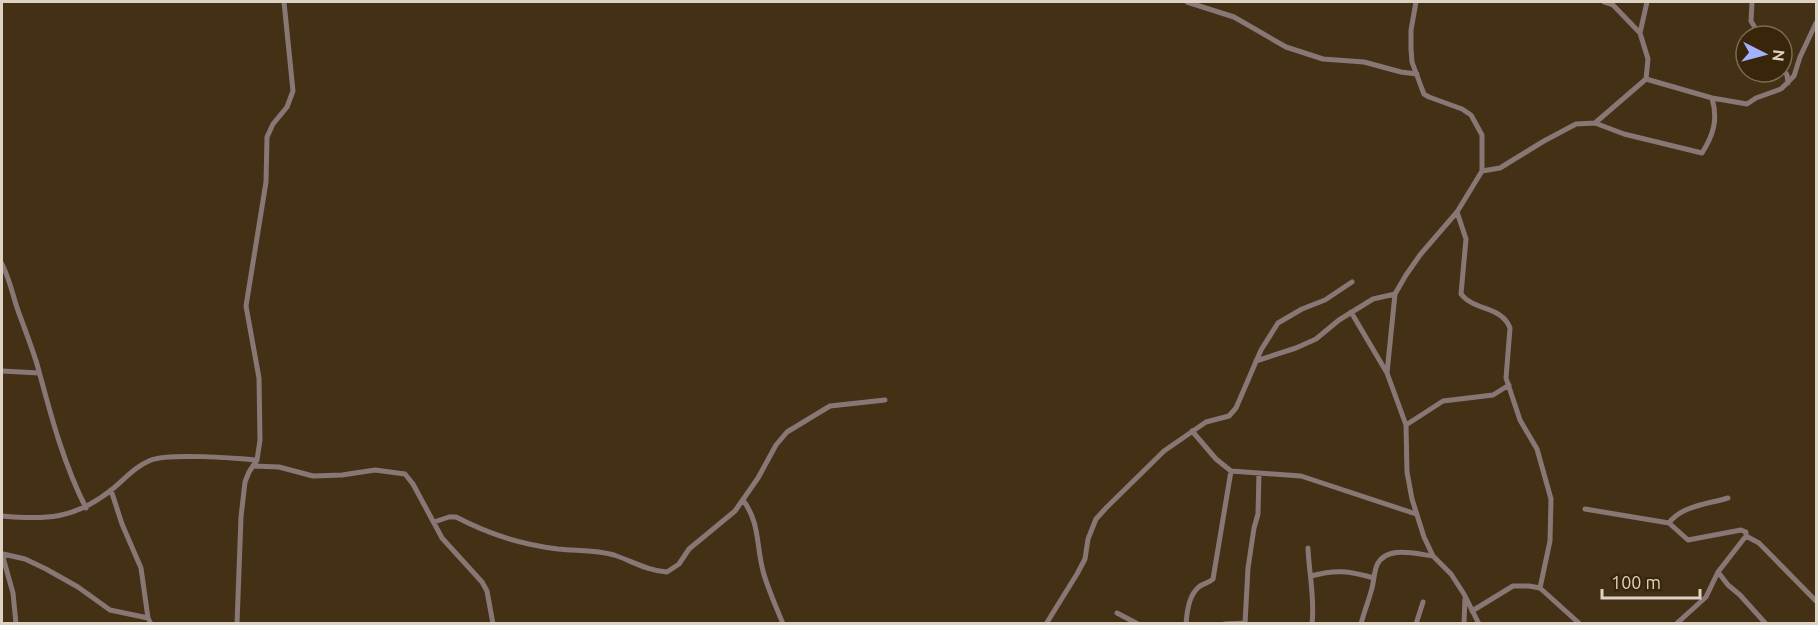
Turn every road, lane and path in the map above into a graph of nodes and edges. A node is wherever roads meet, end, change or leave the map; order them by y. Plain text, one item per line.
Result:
1 (284, 2) edge
2 (1187, 2) edge
3 (1416, 2) edge
4 (1604, 2) edge
5 (1647, 2) edge
6 (1752, 2) edge
7 (1816, 23) edge
8 (1753, 24) edge
9 (1640, 33) junction
10 (1417, 74) junction
11 (1794, 76) edge
12 (1646, 79) junction
13 (1786, 84) edge
14 (1712, 98) junction
15 (1595, 123) junction
16 (1482, 171) junction
17 (1457, 212) junction
18 (2, 264) edge
19 (1352, 282) dead end
20 (1395, 294) junction
21 (1351, 312) junction
22 (1256, 361) junction
23 (2, 371) edge
24 (39, 373) junction
25 (1387, 373) junction
26 (1509, 385) junction
27 (885, 400) dead end
28 (1406, 425) junction
29 (1192, 431) junction
30 (255, 463) junction
31 (1230, 471) junction
32 (1259, 473) junction
33 (111, 490) junction
34 (1728, 498) dead end
35 (743, 500) junction
36 (86, 508) junction
37 (1585, 508) dead end
38 (1416, 514) junction
39 (2, 516) edge
40 (434, 522) junction
41 (1669, 523) junction
42 (1746, 537) junction
43 (1308, 548) dead end
44 (2, 556) edge
45 (1433, 556) junction
46 (1718, 572) junction
47 (1311, 576) junction
48 (1374, 578) junction
49 (1540, 588) junction
50 (1464, 594) junction
51 (1816, 601) edge
52 (1423, 602) dead end
53 (1472, 610) junction
54 (1117, 614) dead end
55 (150, 621) edge
56 (1245, 623) edge
57 (16, 624) edge
58 (237, 624) edge
59 (493, 624) edge
60 (783, 624) edge
61 (1046, 624) edge
62 (1138, 624) edge
63 (1186, 624) edge
64 (1224, 624) edge
65 (1312, 624) edge
66 (1361, 624) edge
67 (1416, 624) edge
68 (1464, 624) edge
69 (1479, 624) edge
70 (1580, 624) edge
71 (1676, 624) edge
72 (1766, 624) edge

1 - 30 street
2 - 10 street
3 - 10 street
4 - 9 street
5 - 9 street
6 - 8 street
7 - 11 street
9 - 12 street
10 - 16 street
12 - 14 street
12 - 15 street
13 - 14 street
14 - 15 street
15 - 16 street
16 - 17 street
17 - 20 street
17 - 26 street
18 - 24 street
19 - 22 street
20 - 21 street
20 - 25 street
21 - 22 street
21 - 25 street
22 - 29 street
23 - 24 street
24 - 36 street
25 - 28 street
26 - 28 street
26 - 49 street
27 - 35 street
28 - 38 street
29 - 31 street
29 - 61 street
30 - 33 street
30 - 40 street
30 - 58 street
31 - 32 street
31 - 63 street
32 - 38 street
32 - 56 street
33 - 36 street
33 - 55 street
34 - 41 street
35 - 40 street
35 - 60 street
36 - 39 street
37 - 41 street
38 - 45 street
40 - 59 street
41 - 42 street
42 - 46 street
42 - 51 street
43 - 47 street
44 - 55 street
44 - 57 street
45 - 48 street
45 - 50 street
46 - 71 street
46 - 72 street
47 - 48 street
47 - 65 street
48 - 66 street
49 - 53 street
49 - 70 street
50 - 53 street
50 - 68 street
52 - 67 street
53 - 69 street
54 - 62 street
56 - 64 street

